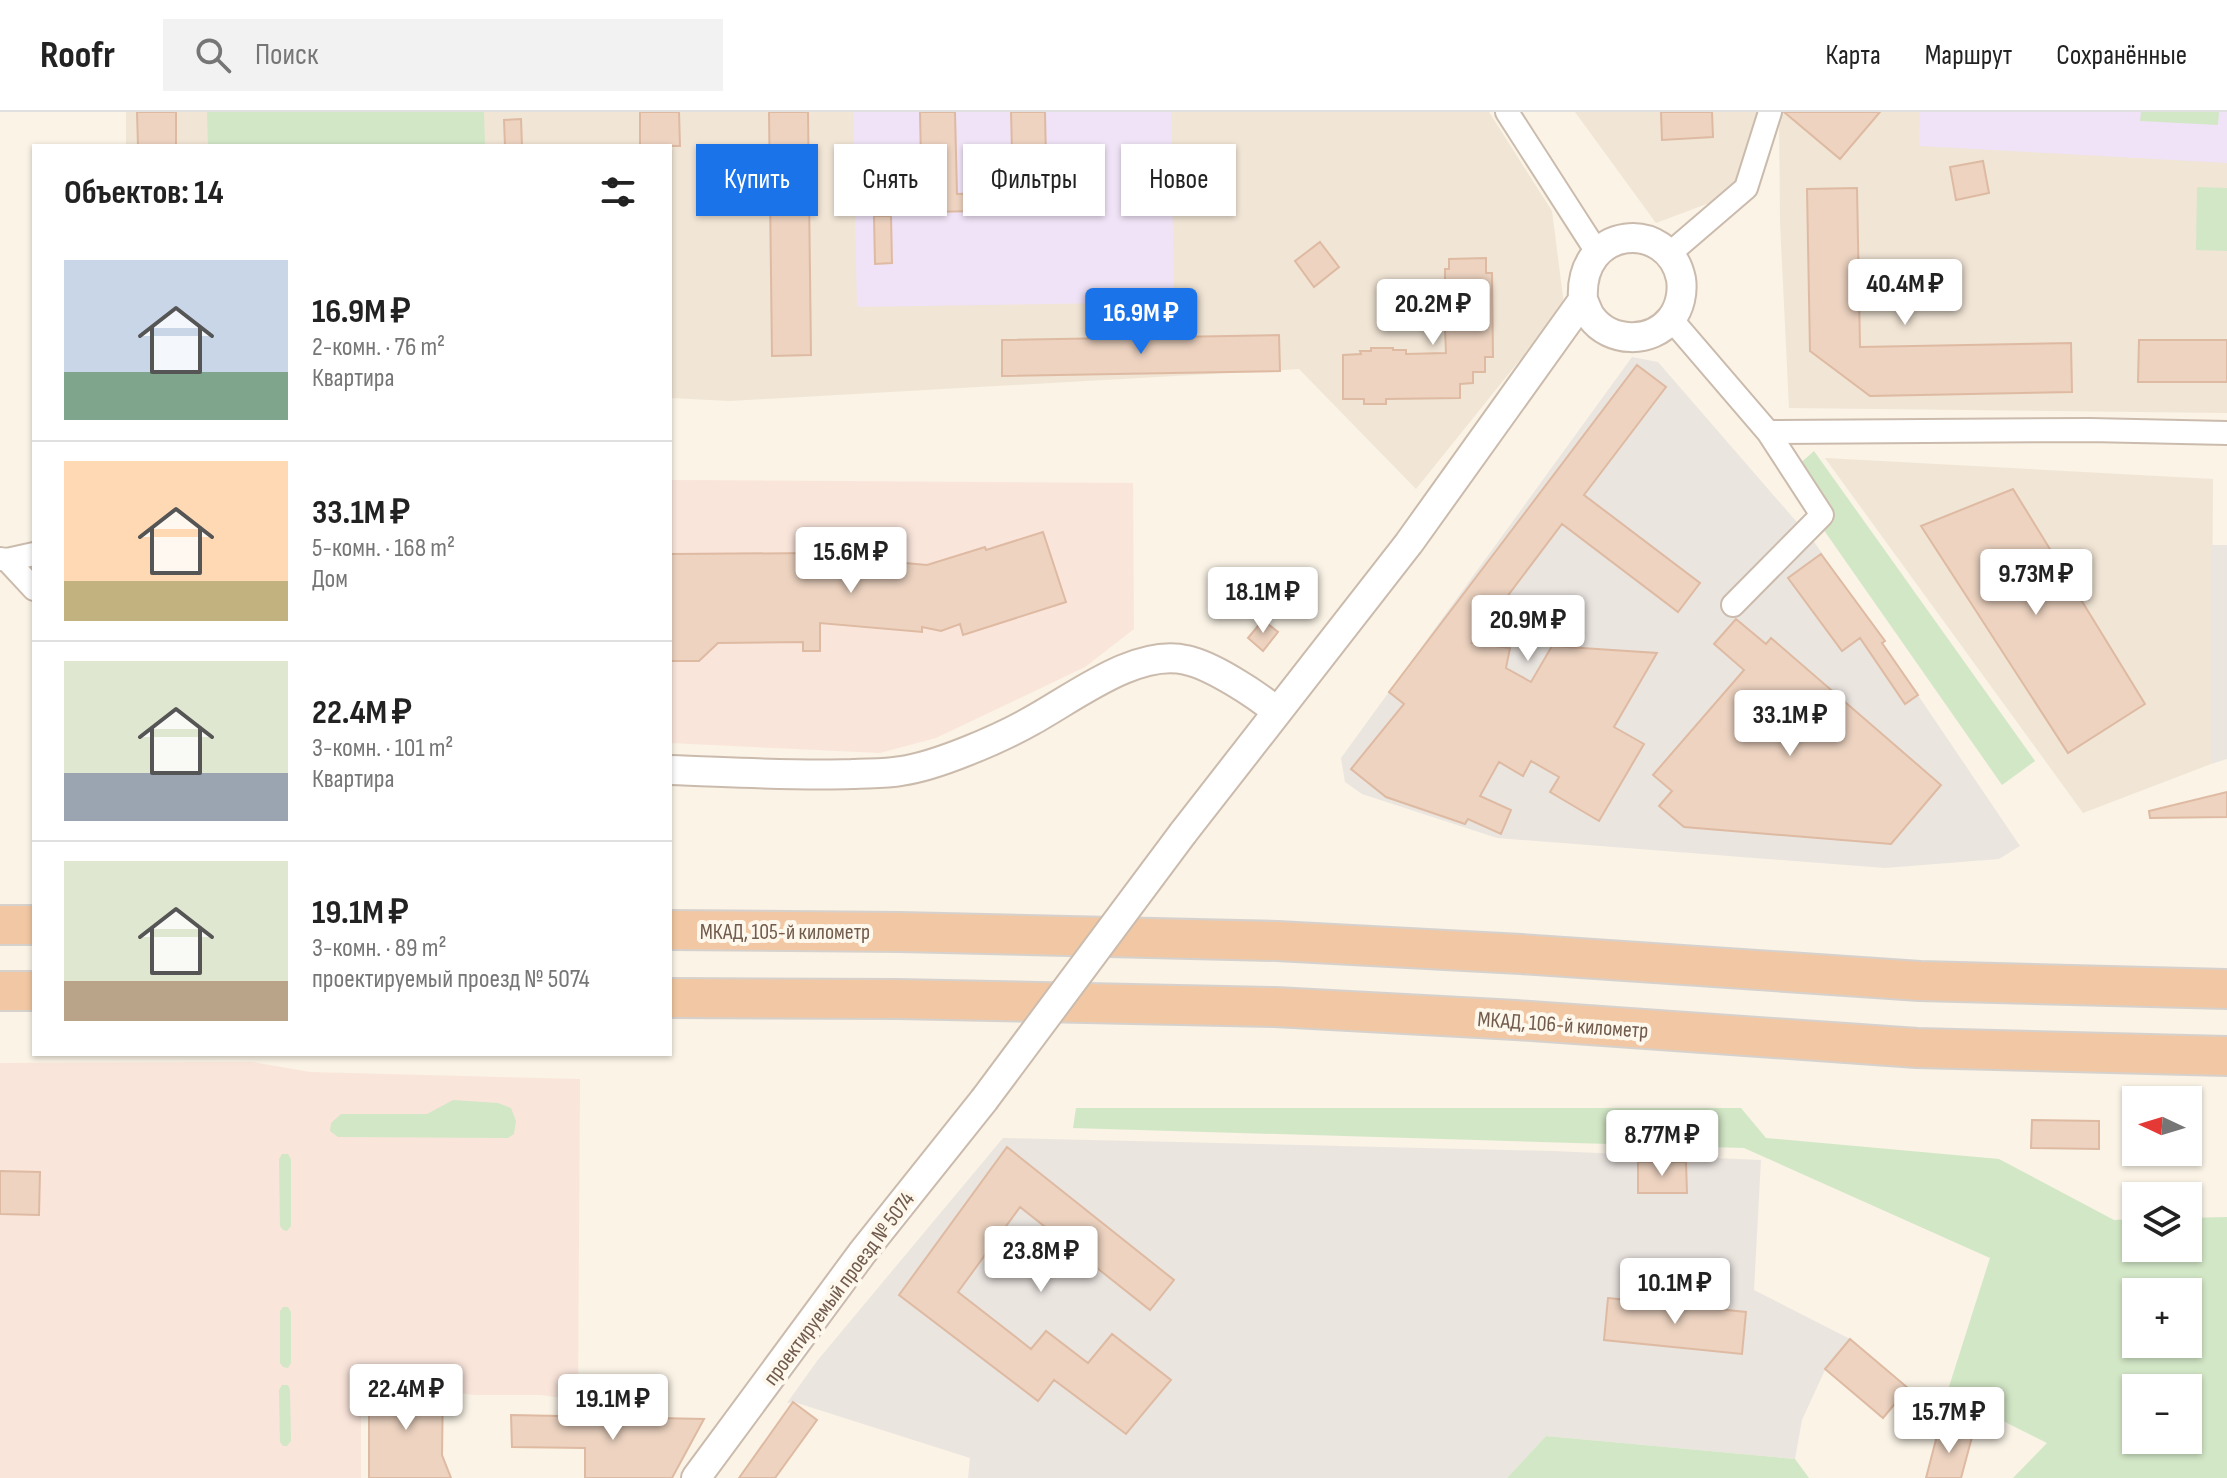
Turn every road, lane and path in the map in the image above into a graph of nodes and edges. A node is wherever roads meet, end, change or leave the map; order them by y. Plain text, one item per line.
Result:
1 (1507, 112) edge
2 (1770, 112) edge
3 (1597, 252) junction
4 (1669, 254) junction
5 (1583, 300) junction
6 (1671, 319) junction
7 (1768, 432) junction
8 (2227, 433) edge
9 (32, 554) edge
10 (3, 560) edge
11 (32, 587) edge
12 (1733, 605) dead end
13 (1276, 711) junction
14 (672, 770) edge
15 (0, 925) edge
16 (32, 925) edge
17 (672, 930) edge
18 (2227, 989) edge
19 (0, 991) edge
20 (32, 991) edge
21 (672, 998) edge
22 (2227, 1056) edge
23 (696, 1478) edge

1 - 3 street
2 - 4 street
3 - 4 street
3 - 5 street
4 - 6 street
5 - 6 street
5 - 13 street, проектируемый проезд № 5074
6 - 7 street
7 - 8 street
7 - 12 street
9 - 10 street
10 - 11 street
13 - 14 street
13 - 23 street, проектируемый проезд № 5074, bridge
15 - 16 highway
17 - 18 highway, МКАД, 105-й километр
19 - 20 highway
21 - 22 highway, МКАД, 106-й километр

